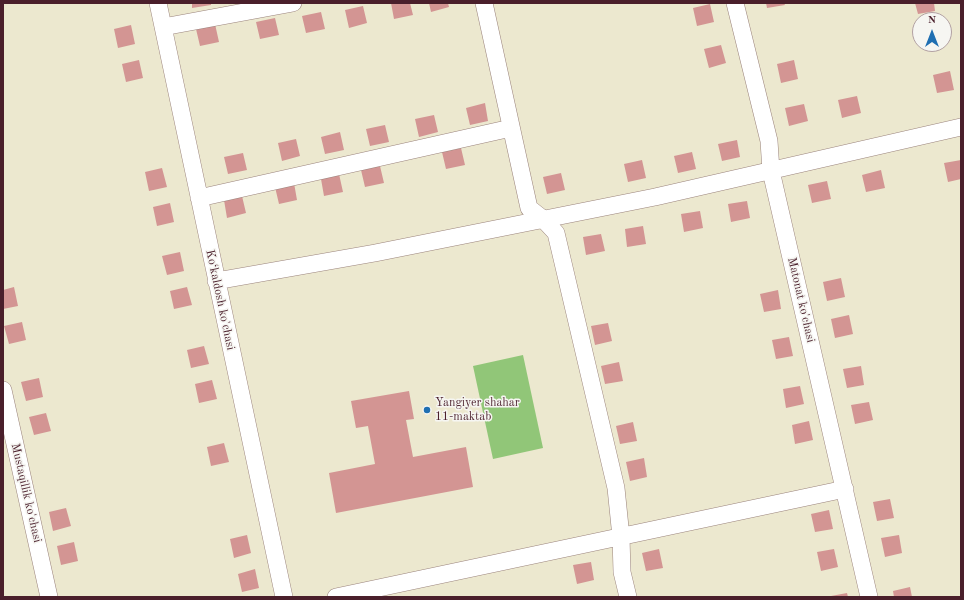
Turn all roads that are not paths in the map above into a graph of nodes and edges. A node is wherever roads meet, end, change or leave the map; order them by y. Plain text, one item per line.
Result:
1 (158, 3) edge
2 (293, 3) edge
3 (484, 3) edge
4 (735, 3) edge
5 (163, 27) junction
6 (961, 127) edge
7 (511, 128) junction
8 (771, 171) junction
9 (199, 198) junction
10 (543, 219) junction
11 (216, 281) junction
12 (3, 390) edge
13 (845, 489) junction
14 (621, 537) junction
15 (385, 592) edge
16 (49, 597) edge
17 (284, 597) edge
18 (336, 597) edge
19 (628, 597) edge
20 (869, 597) edge

1 - 5 street, Ko‘kaldosh ko'chasi
2 - 5 street
3 - 7 street
4 - 8 street, Matonat ko'chasi
5 - 9 street, Ko‘kaldosh ko'chasi
6 - 8 street
7 - 9 street
7 - 10 street
8 - 10 street
8 - 13 street, Matonat ko'chasi
9 - 11 street, Ko‘kaldosh ko'chasi
10 - 11 street
10 - 14 street
11 - 17 street, Ko‘kaldosh ko'chasi
12 - 16 street, Mustaqillik ko'chasi
13 - 14 street
13 - 20 street, Matonat ko'chasi
14 - 15 street
14 - 19 street
15 - 18 street

